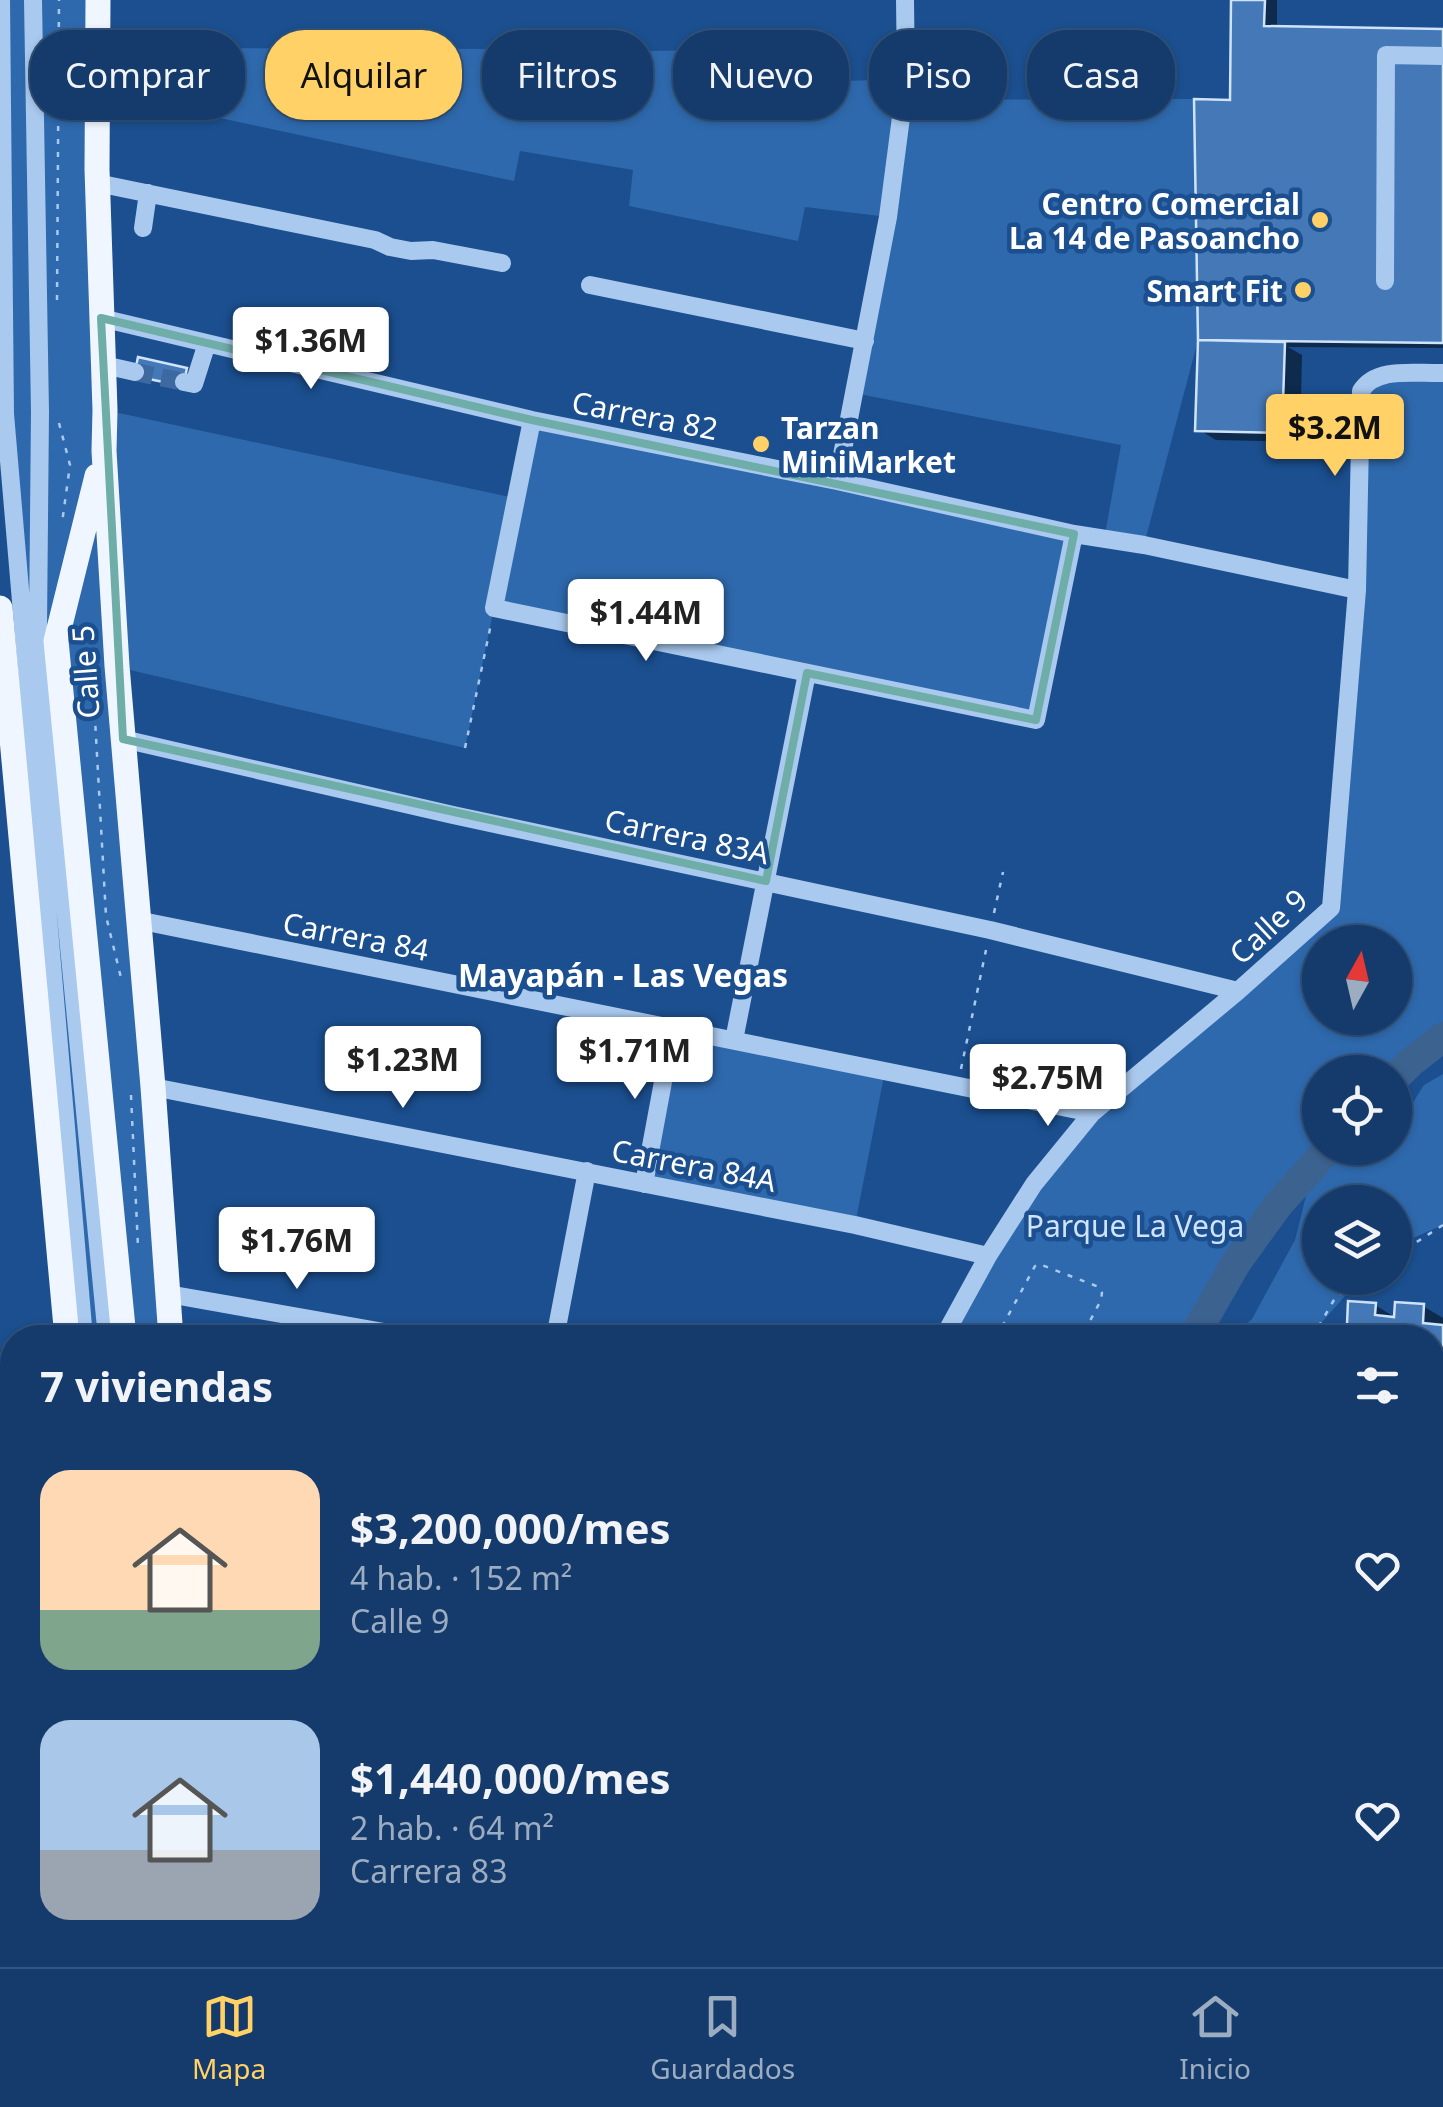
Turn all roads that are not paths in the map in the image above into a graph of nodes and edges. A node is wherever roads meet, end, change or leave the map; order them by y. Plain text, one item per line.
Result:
1 (0, 0) edge
2 (33, 0) edge
3 (98, 0) edge
4 (906, 0) edge
5 (1443, 56) edge
6 (97, 183) junction
7 (148, 194) junction
8 (143, 228) dead end
9 (502, 263) dead end
10 (1385, 281) dead end
11 (590, 285) dead end
12 (101, 318) junction
13 (864, 341) junction
14 (207, 343) junction
15 (104, 366) junction
16 (135, 372) tunnel mouth
17 (1443, 373) edge
18 (184, 382) dead end
19 (532, 420) junction
20 (104, 451) junction
21 (837, 481) junction
22 (1074, 534) junction
23 (1357, 590) junction
24 (0, 608) edge
25 (18, 647) edge
26 (807, 673) junction
27 (123, 739) junction
28 (766, 881) junction
29 (138, 920) junction
30 (1238, 992) junction
31 (673, 1028) junction
32 (734, 1040) junction
33 (142, 1085) junction
34 (1092, 1112) junction
35 (587, 1171) junction
36 (644, 1184) junction
37 (988, 1256) junction
38 (168, 1294) junction
39 (66, 1325) edge
40 (83, 1325) edge
41 (105, 1325) edge
42 (122, 1325) edge
43 (170, 1325) edge
44 (344, 1325) edge
45 (557, 1325) edge
46 (950, 1325) edge

1 - 25 street
2 - 25 street
3 - 6 main road, Calle 5
4 - 13 street
5 - 10 street
6 - 7 street
6 - 12 main road, Calle 5
7 - 8 street
7 - 9 street
11 - 13 street
12 - 14 street, Carrera 82
12 - 15 main road, Calle 5
13 - 21 street
14 - 18 street
14 - 19 street, Carrera 82
15 - 16 street
15 - 20 main road, Calle 5
17 - 23 street, Calle 9
19 - 21 street, Carrera 82
19 - 26 street
20 - 25 main road
20 - 27 main road, Calle 5
21 - 22 street, Carrera 82
22 - 23 street, Carrera 82
22 - 26 street
23 - 30 street, Calle 9
24 - 25 main road
25 - 39 main road
25 - 40 street
25 - 41 street
25 - 42 main road
26 - 28 street
27 - 28 street, Carrera 83A
27 - 29 main road, Calle 5
28 - 30 street, Carrera 83A
28 - 32 street
29 - 31 street, Carrera 84
29 - 33 main road, Calle 5
30 - 34 street, Calle 9
31 - 32 street, Carrera 84
31 - 36 street
32 - 34 street, Carrera 84
33 - 35 street, Carrera 84A
33 - 38 main road, Calle 5
34 - 37 street, Calle 9
35 - 36 street, Carrera 84A
35 - 45 street
36 - 37 street, Carrera 84A
37 - 46 street, Calle 9
38 - 43 main road, Calle 5
38 - 44 street

